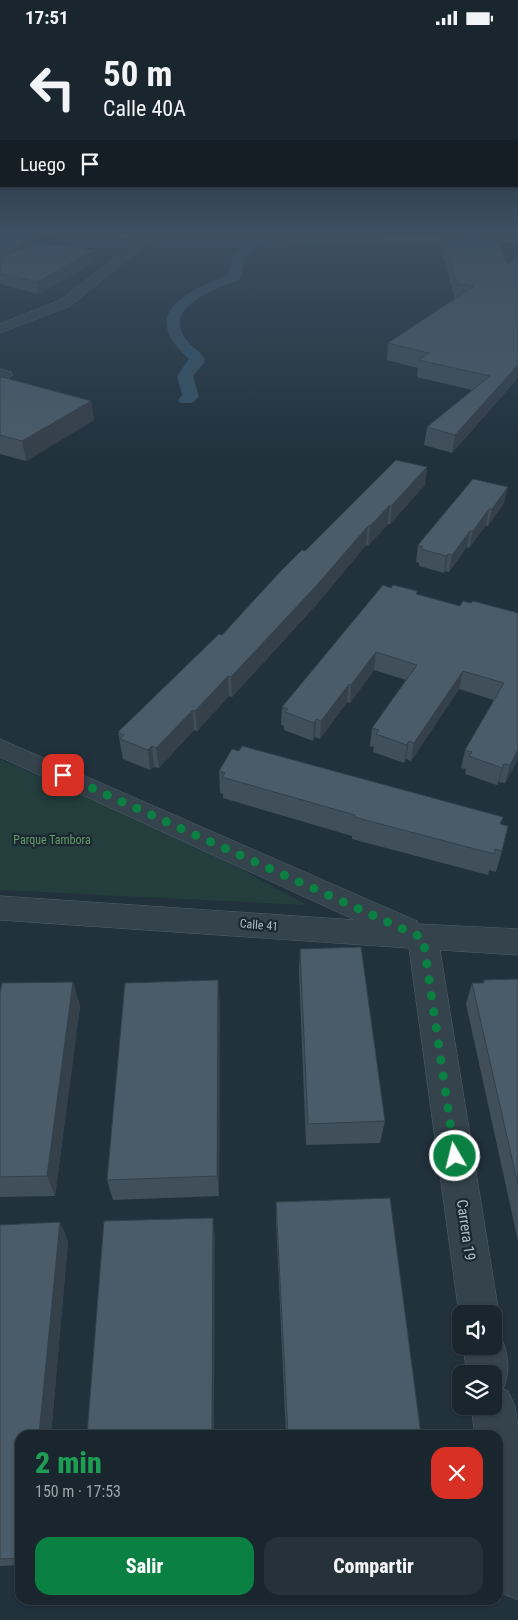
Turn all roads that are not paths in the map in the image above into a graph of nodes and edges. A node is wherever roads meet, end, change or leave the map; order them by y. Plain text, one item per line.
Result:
1 (58, 306) edge
2 (0, 329) edge
3 (0, 747) edge
4 (0, 908) edge
5 (423, 938) junction
6 (518, 943) edge
7 (478, 1305) edge
8 (494, 1415) edge
9 (496, 1430) edge
10 (503, 1473) edge
11 (518, 1576) edge

1 - 2 street
3 - 5 street
4 - 5 street, Calle 41
5 - 6 street, Calle 41
5 - 7 street, Carrera 19
8 - 9 street
10 - 11 street

